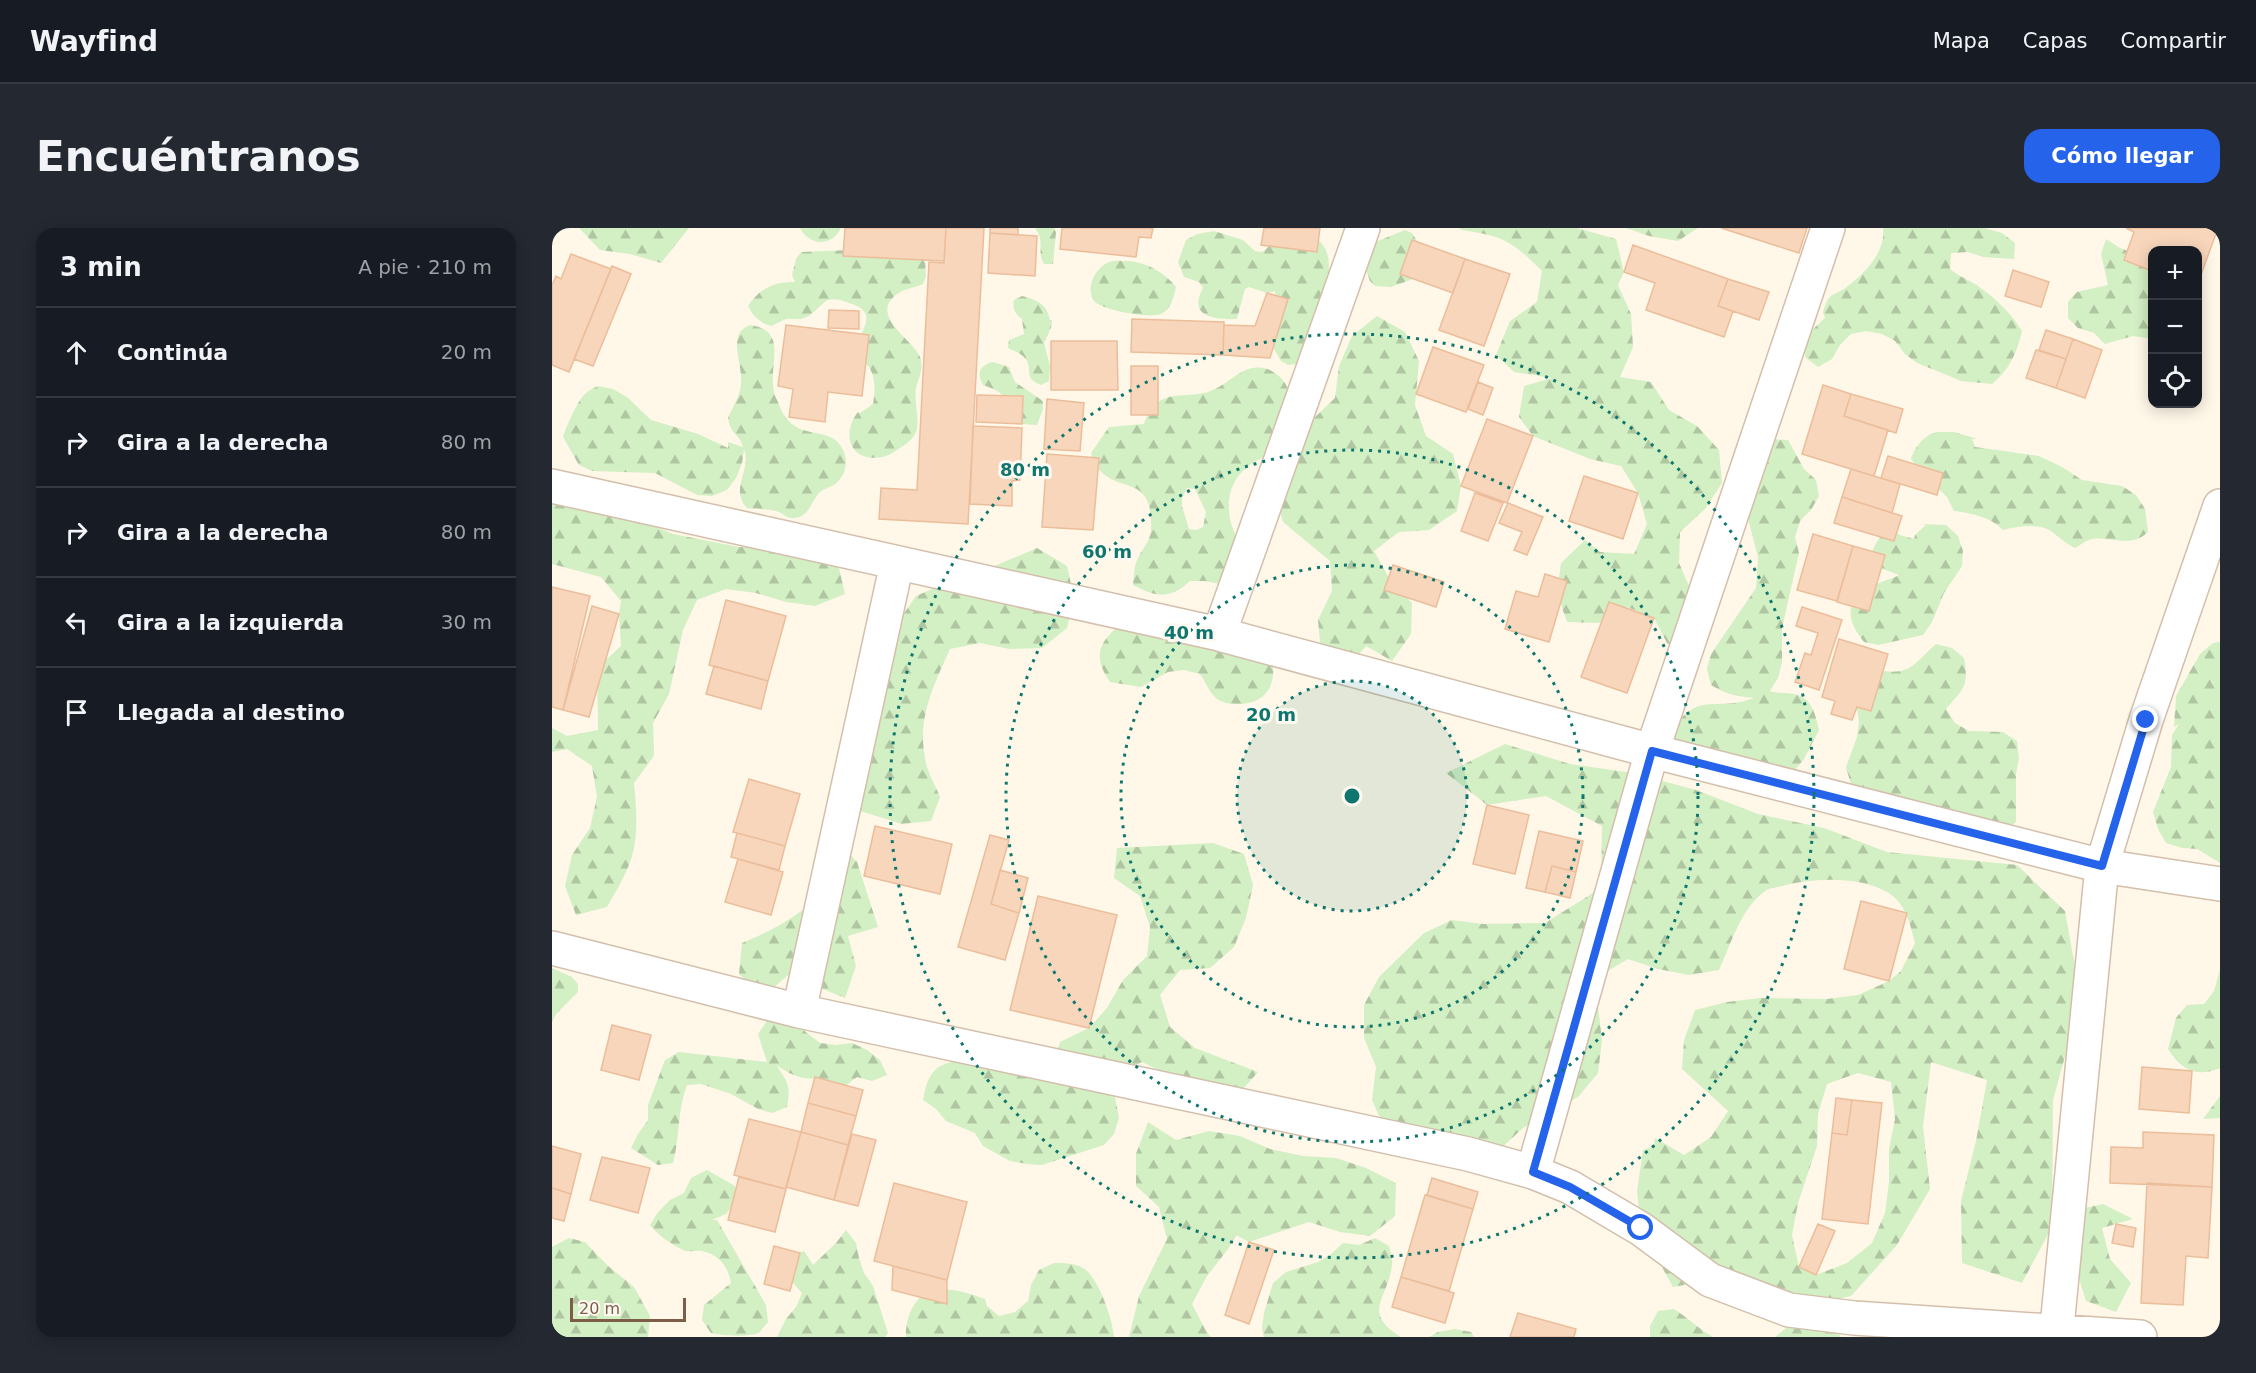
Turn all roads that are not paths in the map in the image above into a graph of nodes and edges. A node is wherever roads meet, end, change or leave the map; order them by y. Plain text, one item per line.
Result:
1 (1363, 228) edge
2 (1828, 228) edge
3 (552, 486) edge
4 (2220, 506) edge
5 (897, 562) junction
6 (1219, 634) junction
7 (1652, 751) junction
8 (2102, 866) junction
9 (2220, 884) edge
10 (552, 948) edge
11 (799, 1011) junction
12 (1533, 1172) junction
13 (2056, 1334) edge
14 (2140, 1337) edge

1 - 6 street
2 - 7 street
3 - 5 street
4 - 8 street
5 - 6 street
5 - 11 street
6 - 7 street
7 - 8 street
7 - 12 street
8 - 9 street
8 - 13 street
10 - 11 street
11 - 12 street
12 - 13 street
13 - 14 street

